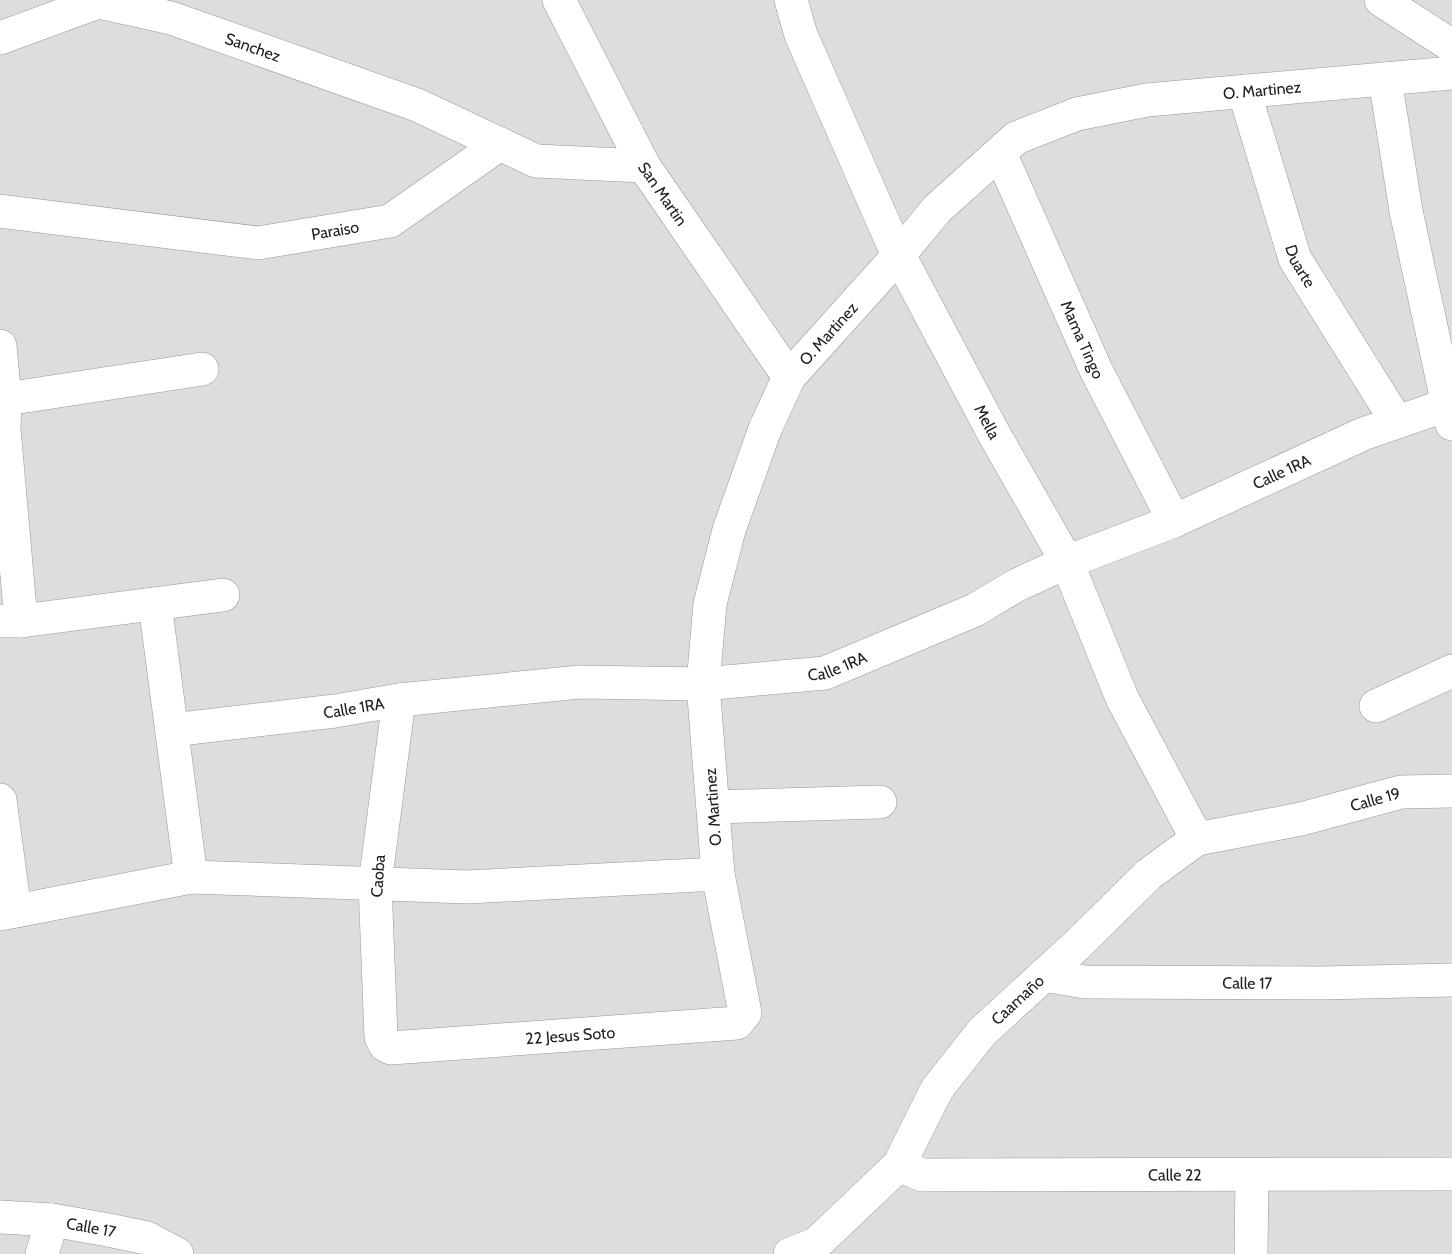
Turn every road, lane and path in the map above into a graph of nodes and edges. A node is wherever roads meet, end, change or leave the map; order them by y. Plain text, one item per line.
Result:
1 (559, 0) edge
2 (791, 0) edge
3 (1381, 0) edge
4 (98, 1) edge
5 (0, 38) edge
6 (1452, 46) edge
7 (1452, 73) edge
8 (1385, 79) junction
9 (1244, 92) junction
10 (500, 144) junction
11 (1000, 153) junction
12 (644, 166) junction
13 (0, 211) edge
14 (899, 255) junction
15 (0, 346) edge
16 (202, 369) dead end
17 (789, 377) junction
18 (2, 399) edge
19 (1450, 410) edge
20 (1397, 422) junction
21 (1174, 521) junction
22 (1067, 562) junction
23 (223, 595) dead end
24 (155, 604) junction
25 (11, 621) edge
26 (1452, 670) edge
27 (703, 684) junction
28 (399, 700) junction
29 (1376, 706) dead end
30 (171, 730) junction
31 (1452, 791) edge
32 (0, 800) edge
33 (880, 802) dead end
34 (714, 807) junction
35 (1301, 819) joint
36 (1197, 839) junction
37 (718, 874) junction
38 (191, 877) junction
39 (375, 884) junction
40 (7, 912) edge
41 (1044, 975) junction
42 (1452, 980) edge
43 (745, 1013) joint
44 (391, 1048) joint
45 (899, 1166) junction
46 (1452, 1174) edge
47 (1252, 1176) junction
48 (0, 1217) edge
49 (52, 1220) junction
50 (810, 1251) edge
51 (42, 1254) edge
52 (177, 1254) edge
53 (1251, 1254) edge

1 - 12 street, San Martin
2 - 14 street, Mella
3 - 6 street
4 - 5 street, Sanchez
4 - 10 street, Sanchez
7 - 8 street, O. Martinez
8 - 9 street, O. Martinez
8 - 19 street
9 - 11 street, O. Martinez
9 - 20 street, Duarte
10 - 12 street
10 - 13 street, Paraiso
11 - 14 street, O. Martinez
11 - 21 street, Mama Tingo
12 - 17 street, San Martin
14 - 17 street, O. Martinez
14 - 22 street, Mella
15 - 18 street
16 - 18 street
17 - 27 street, O. Martinez
18 - 25 street
19 - 20 street, Calle 1RA
20 - 21 street, Calle 1RA
21 - 22 street, Calle 1RA
22 - 27 street, Calle 1RA
22 - 36 street, Mella
23 - 24 street
24 - 25 street
24 - 30 street
26 - 29 street
27 - 28 street, Calle 1RA
27 - 34 street, O. Martinez
28 - 30 street, Calle 1RA
28 - 39 street, Caoba
30 - 38 street
31 - 35 street, Calle 19
32 - 40 street
33 - 34 street
34 - 37 street, O. Martinez
35 - 36 street, Caamaño
36 - 41 street, Caamaño
37 - 39 street
37 - 43 street, O. Martinez
38 - 39 street
38 - 40 street
39 - 44 street, Caoba
41 - 42 street, Calle 17
41 - 45 street, Caamaño
43 - 44 street, 22 Jesus Soto
45 - 47 street, Calle 22
45 - 50 street, Caamaño
46 - 47 street, Calle 22
47 - 53 street
48 - 49 street, Calle 17
49 - 51 street
49 - 52 street, Calle 17

